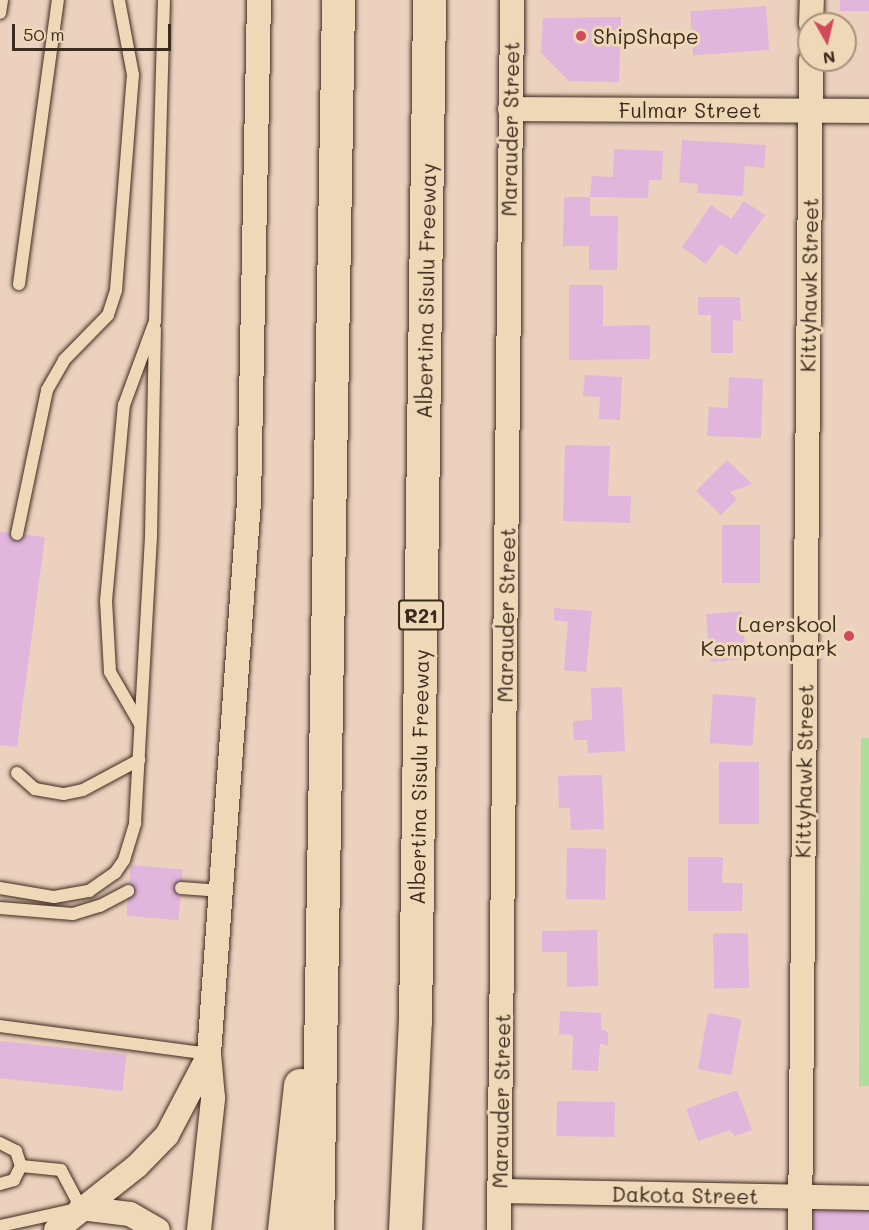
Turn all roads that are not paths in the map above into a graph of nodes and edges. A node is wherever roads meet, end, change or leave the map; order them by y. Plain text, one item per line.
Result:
1 (2, 0) edge
2 (58, 0) edge
3 (119, 0) edge
4 (164, 0) edge
5 (259, 0) edge
6 (338, 0) edge
7 (429, 0) edge
8 (512, 0) edge
9 (0, 13) edge
10 (811, 72) edge
11 (510, 109) junction
12 (811, 111) junction
13 (869, 111) edge
14 (19, 284) dead end
15 (155, 321) junction
16 (17, 534) dead end
17 (140, 724) junction
18 (139, 760) junction
19 (16, 773) dead end
20 (0, 888) edge
21 (182, 888) dead end
22 (128, 891) dead end
23 (222, 891) junction
24 (320, 907) junction
25 (0, 908) edge
26 (0, 1026) edge
27 (209, 1054) junction
28 (0, 1143) edge
29 (21, 1166) junction
30 (0, 1184) edge
31 (500, 1191) junction
32 (800, 1198) junction
33 (869, 1198) edge
34 (81, 1208) junction
35 (0, 1226) edge
36 (56, 1230) edge
37 (158, 1230) edge
38 (199, 1230) edge
39 (284, 1230) edge
40 (317, 1230) edge
41 (405, 1230) edge
42 (500, 1230) edge
43 (800, 1230) edge

1 - 9 lane
2 - 14 lane
3 - 16 lane
4 - 15 lane
5 - 23 street
6 - 24 highway
7 - 41 highway, Albertina Sisulu Freeway / R21
8 - 11 street, Marauder Street
10 - 12 street, Kittyhawk Street
11 - 12 street, Fulmar Street
11 - 31 street, Marauder Street
12 - 13 street, Fulmar Street
12 - 32 street, Kittyhawk Street
15 - 17 lane
15 - 17 lane
17 - 18 lane
18 - 19 lane
18 - 20 lane
21 - 23 lane
22 - 25 lane
23 - 27 street
24 - 39 highway
24 - 40 highway
26 - 27 lane
27 - 34 street
27 - 38 street
28 - 29 lane
29 - 30 lane
29 - 34 lane
31 - 32 street, Dakota Street
31 - 42 street, Marauder Street
32 - 33 street, Dakota Street
32 - 43 street, Kittyhawk Street
34 - 35 lane
34 - 36 street
34 - 37 street

